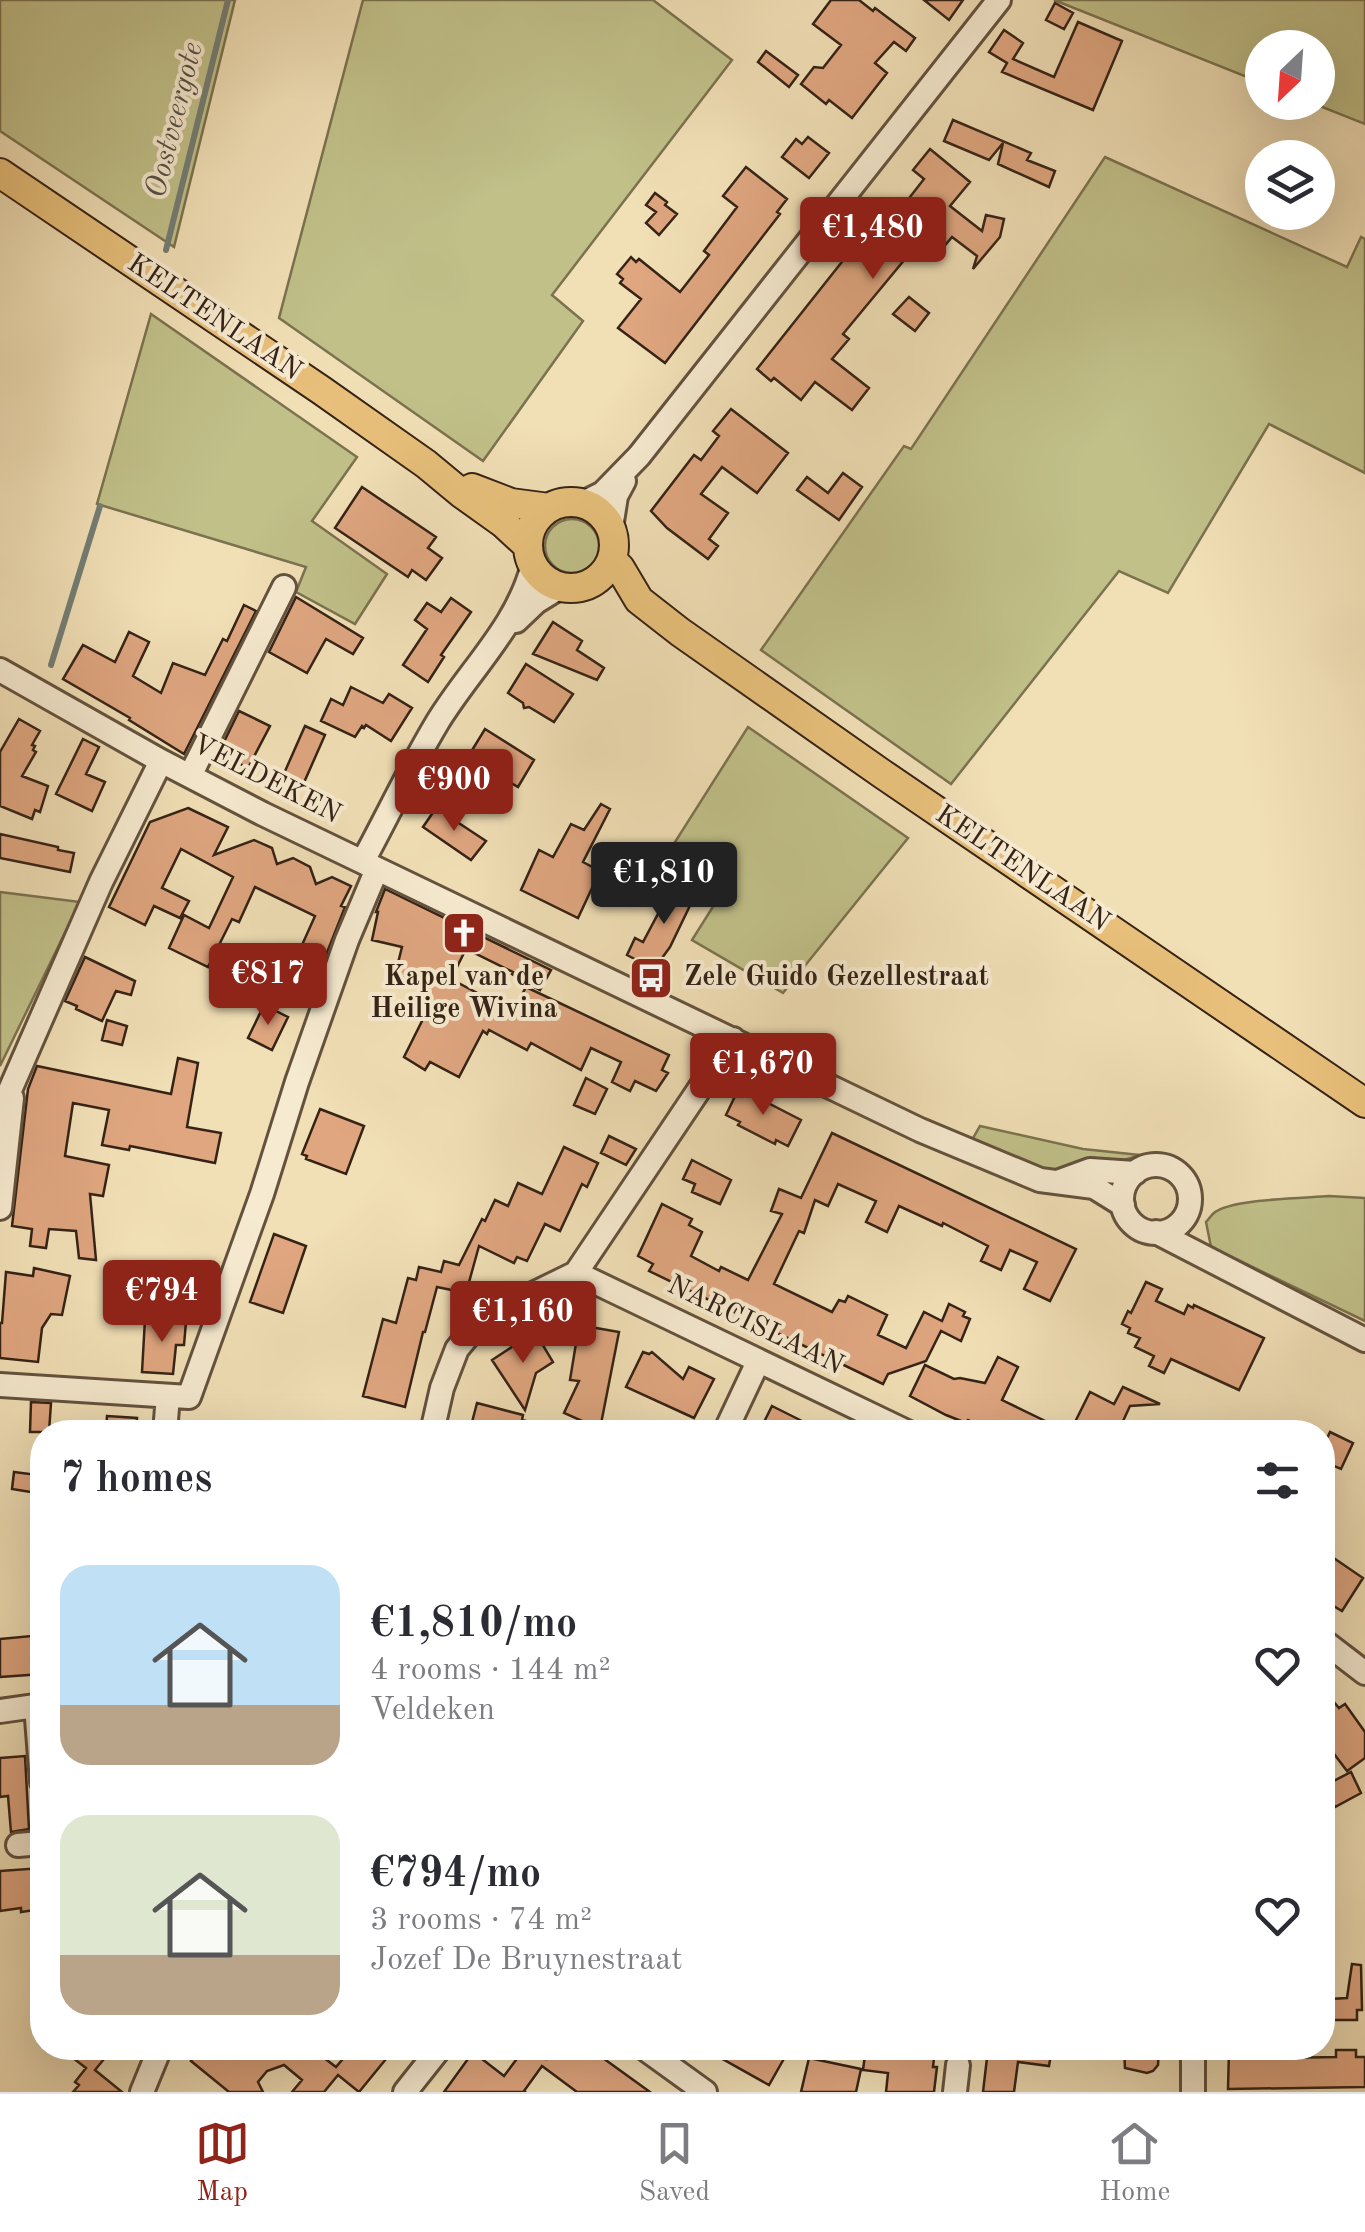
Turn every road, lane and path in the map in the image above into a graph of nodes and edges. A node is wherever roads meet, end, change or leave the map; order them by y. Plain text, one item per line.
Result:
1 (999, 0) edge
2 (0, 174) edge
3 (639, 456) junction
4 (426, 464) junction
5 (583, 504) junction
6 (549, 508) junction
7 (611, 528) junction
8 (531, 556) junction
9 (612, 560) junction
10 (284, 587) dead end
11 (569, 587) junction
12 (680, 632) junction
13 (499, 637) junction
14 (0, 670) edge
15 (161, 760) junction
16 (190, 776) junction
17 (370, 865) junction
18 (733, 1039) junction
19 (13, 1085) junction
20 (1365, 1103) edge
21 (0, 1113) edge
22 (1135, 1173) junction
23 (1056, 1182) junction
24 (1123, 1205) junction
25 (0, 1208) edge
26 (1181, 1222) junction
27 (1156, 1232) junction
28 (1216, 1265) junction
29 (576, 1273) junction
30 (1365, 1340) edge
31 (758, 1362) junction
32 (0, 1385) edge
33 (168, 1396) junction
34 (166, 1420) edge
35 (435, 1420) edge
36 (731, 1420) edge
37 (881, 1420) edge
38 (1335, 1650) edge
39 (1365, 1672) edge
40 (30, 1707) edge
41 (0, 1711) edge
42 (30, 1844) edge
43 (18, 1845) dead end
44 (155, 2060) edge
45 (430, 2060) edge
46 (660, 2060) edge
47 (1193, 2060) edge
48 (958, 2065) dead end
49 (700, 2091) edge
50 (142, 2092) edge
51 (405, 2092) edge
52 (955, 2092) edge
53 (1193, 2092) edge

1 - 3 street
2 - 4 main road, KELTENLAAN
3 - 5 street
3 - 7 street
4 - 6 main road, KELTENLAAN
4 - 8 main road, KELTENLAAN
5 - 6 main road, KELTENLAAN
5 - 7 main road
6 - 8 main road
7 - 9 main road
8 - 11 main road, KELTENLAAN
8 - 13 street
9 - 11 main road
9 - 12 main road, KELTENLAAN
10 - 16 street
11 - 12 main road, KELTENLAAN
11 - 13 street
12 - 20 main road, KELTENLAAN
13 - 17 street
14 - 15 street, VELDEKEN
15 - 16 street, VELDEKEN
15 - 19 street
16 - 17 street, VELDEKEN
17 - 18 street, VELDEKEN
17 - 33 street
18 - 23 street, VELDEKEN
18 - 29 street
19 - 21 street
19 - 25 street
22 - 23 street, VELDEKEN
22 - 24 street
22 - 26 street, VELDEKEN
23 - 24 street, VELDEKEN
24 - 27 street, VELDEKEN
26 - 27 street
26 - 28 street, VELDEKEN
27 - 28 street, VELDEKEN
28 - 30 street, VELDEKEN
29 - 31 street, NARCISLAAN
29 - 35 street
31 - 36 street
31 - 37 street, NARCISLAAN
32 - 33 street
33 - 34 street
38 - 39 street
40 - 41 street
42 - 43 street
44 - 50 street
45 - 51 street
46 - 49 street
47 - 53 street
48 - 52 street

